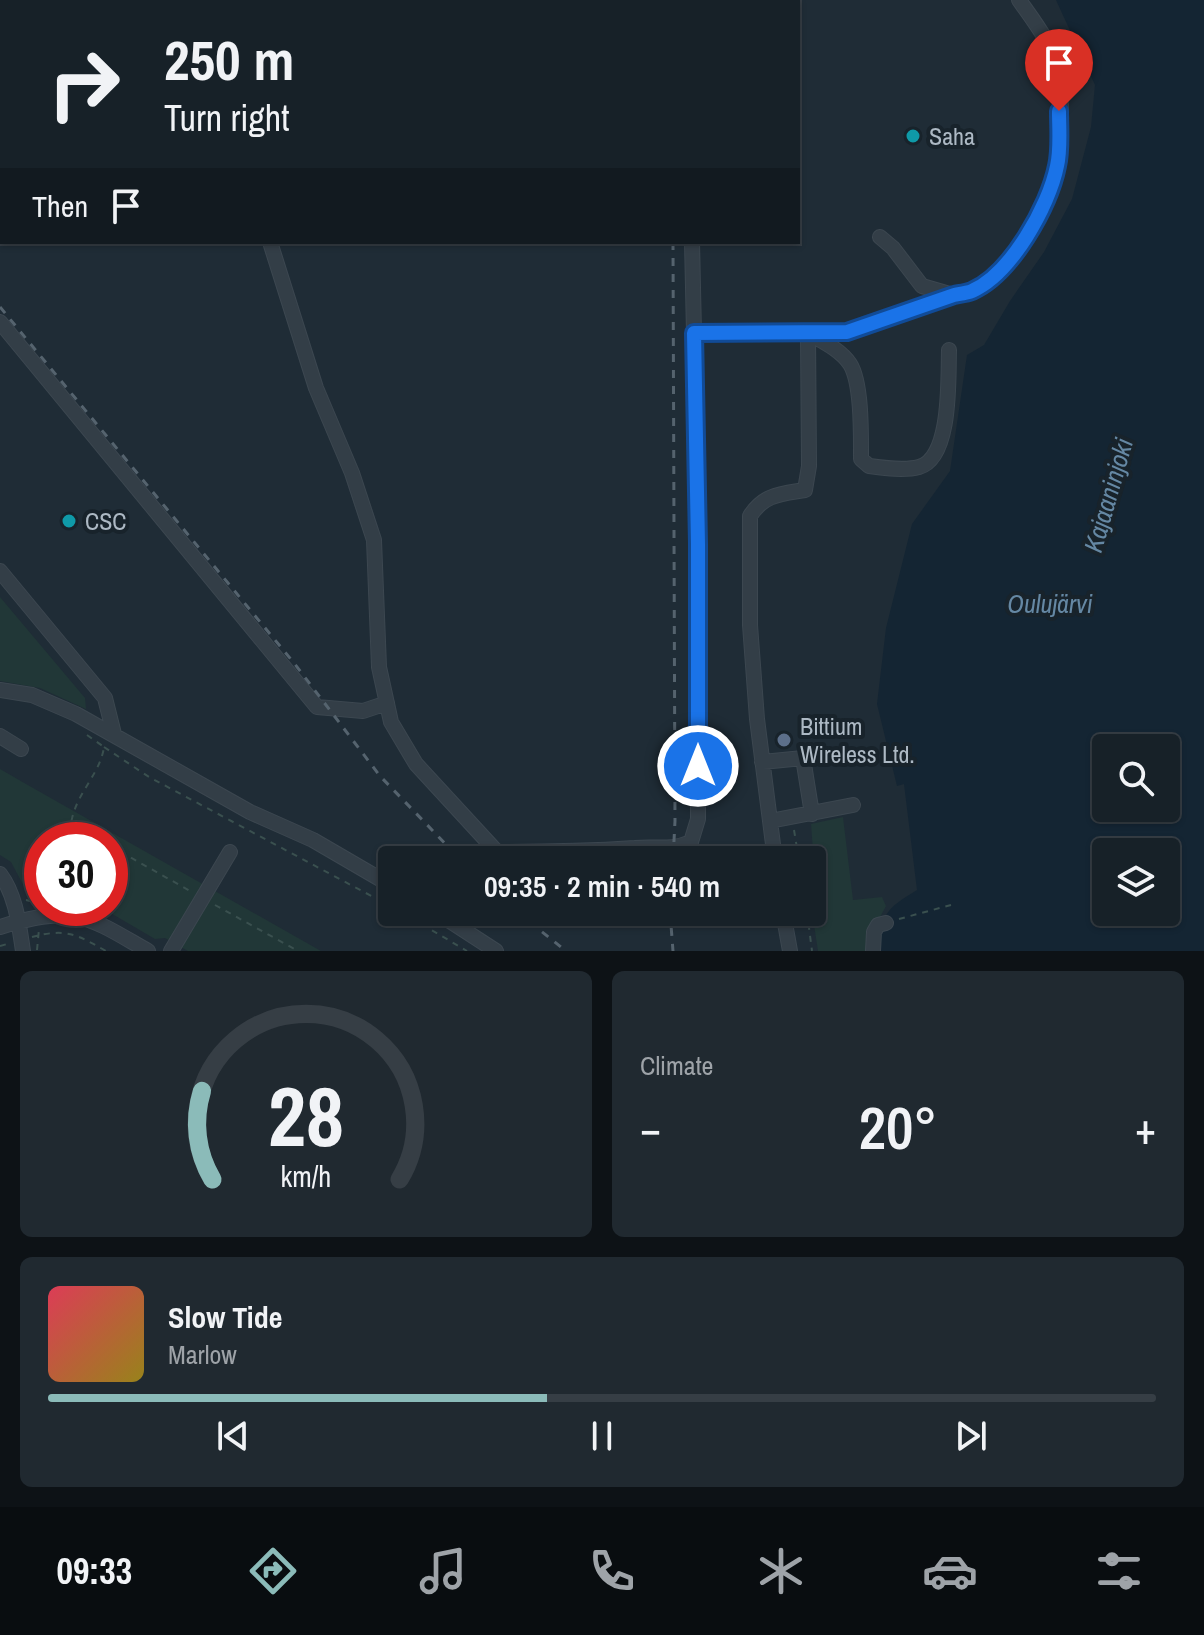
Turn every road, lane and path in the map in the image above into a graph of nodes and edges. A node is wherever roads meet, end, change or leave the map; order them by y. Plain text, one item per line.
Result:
1 (1019, 0) edge
2 (880, 237) dead end
3 (271, 244) edge
4 (692, 244) edge
5 (954, 295) junction
6 (0, 322) edge
7 (694, 333) junction
8 (808, 333) junction
9 (949, 350) dead end
10 (0, 571) edge
11 (0, 690) edge
12 (387, 703) junction
13 (114, 734) junction
14 (0, 736) edge
15 (104, 747) dead end
16 (21, 749) dead end
17 (762, 762) junction
18 (853, 805) dead end
19 (812, 814) junction
20 (791, 818) junction
21 (770, 821) junction
22 (487, 846) edge
23 (681, 846) edge
24 (773, 846) edge
25 (796, 846) edge
26 (230, 852) dead end
27 (0, 874) edge
28 (378, 878) edge
29 (378, 900) edge
30 (951, 905) dead end
31 (18, 921) junction
32 (886, 923) joint
33 (425, 926) edge
34 (461, 926) edge
35 (786, 926) edge
36 (809, 926) edge
37 (0, 927) edge
38 (40, 935) junction
39 (0, 940) edge
40 (1, 946) edge
41 (22, 946) edge
42 (37, 951) edge
43 (106, 951) edge
44 (148, 951) edge
45 (171, 951) edge
46 (467, 951) edge
47 (496, 951) edge
48 (790, 951) edge
49 (812, 951) edge
50 (873, 951) edge

1 - 5 street
2 - 5 street
3 - 12 street
4 - 7 street
5 - 8 street
6 - 12 street
7 - 8 street
7 - 23 street
8 - 9 street
8 - 17 street
10 - 13 street
11 - 13 street
12 - 22 street
13 - 28 street
14 - 16 street
15 - 29 path
17 - 19 street
17 - 21 street
18 - 19 street
19 - 20 street
20 - 21 street
20 - 25 path
21 - 24 street
26 - 45 street
27 - 31 street
30 - 32 path
31 - 37 street
31 - 41 street
31 - 44 street
32 - 50 street
33 - 46 path
34 - 47 street
35 - 48 street
36 - 49 path
38 - 41 path
38 - 42 path
38 - 43 path
39 - 40 path
40 - 41 path

